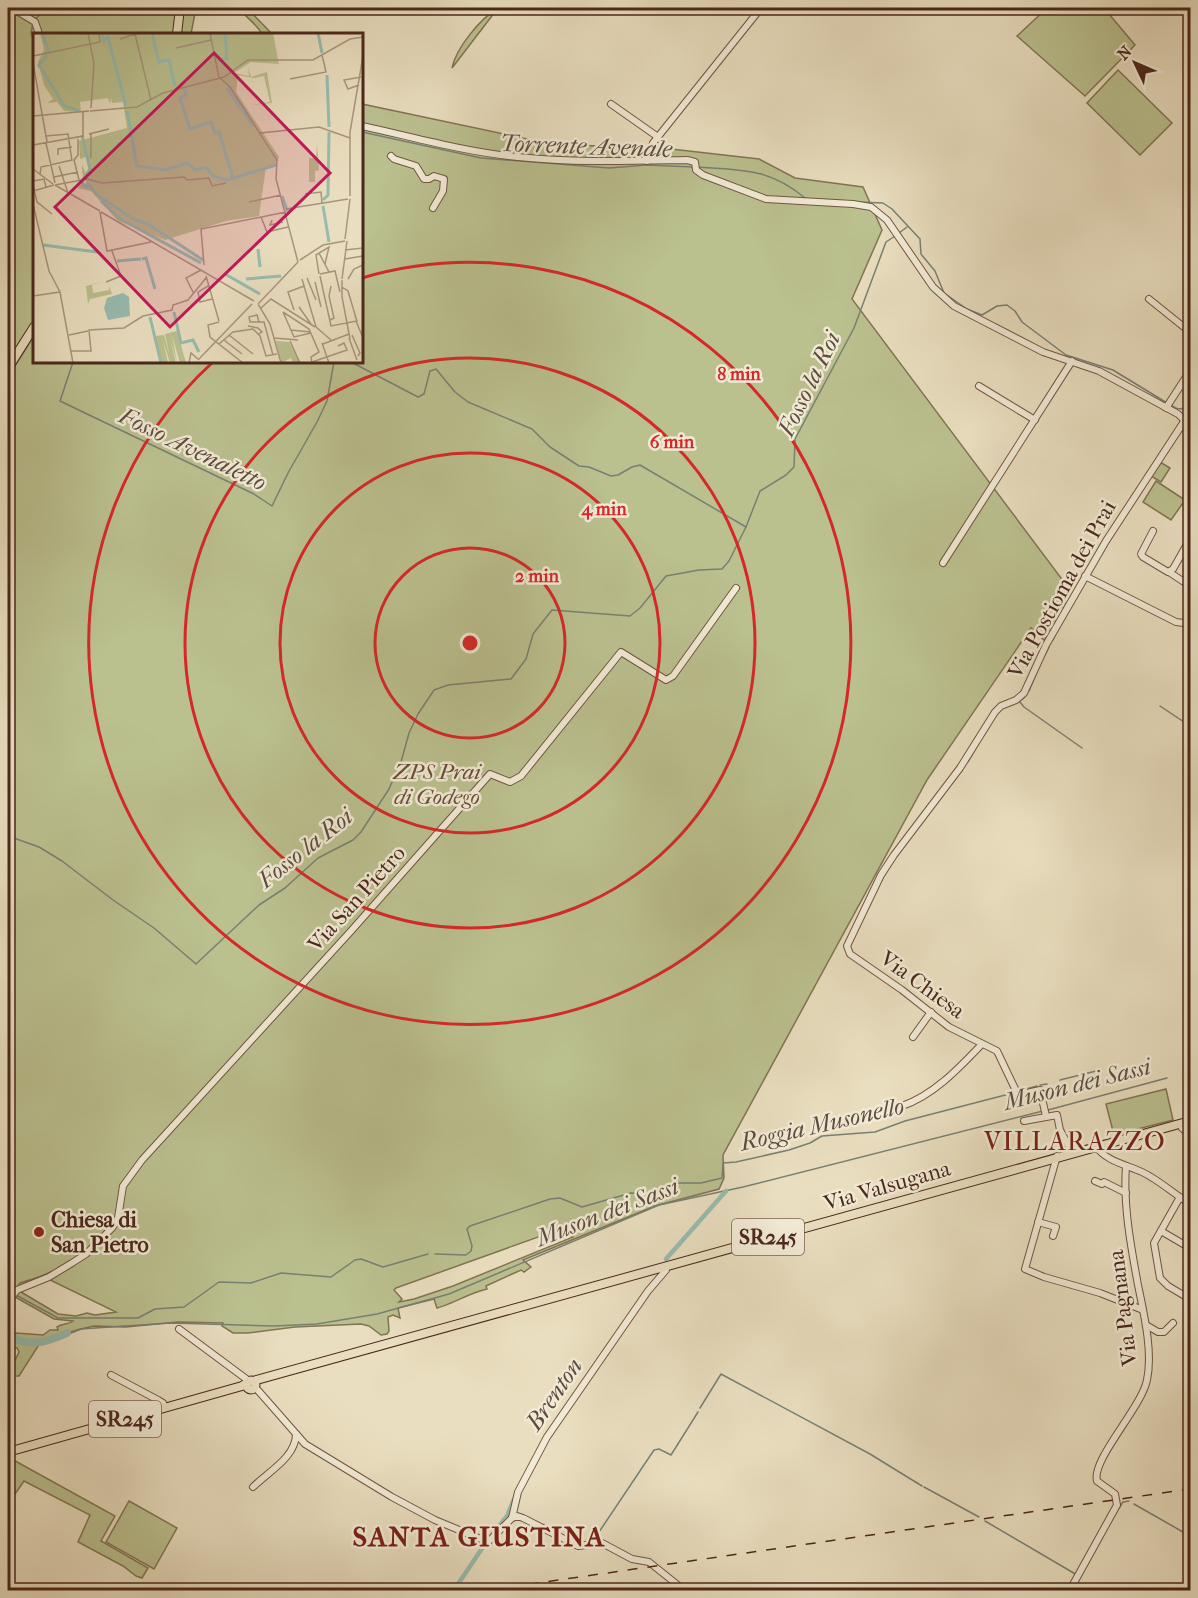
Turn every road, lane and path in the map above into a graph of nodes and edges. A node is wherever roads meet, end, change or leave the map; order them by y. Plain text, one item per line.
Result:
1 (12, 8) edge
2 (180, 8) edge
3 (761, 8) edge
4 (39, 33) edge
5 (177, 33) edge
6 (611, 104) dead end
7 (363, 126) edge
8 (658, 137) junction
9 (391, 156) dead end
10 (646, 161) junction
11 (433, 208) dead end
12 (1149, 299) dead end
13 (33, 329) edge
14 (1191, 332) edge
15 (1072, 362) junction
16 (8, 368) edge
17 (1191, 371) edge
18 (979, 386) dead end
19 (1167, 405) junction
20 (1035, 420) junction
21 (1185, 420) junction
22 (1191, 426) edge
23 (1153, 531) dead end
24 (1191, 540) edge
25 (943, 563) dead end
26 (1169, 572) junction
27 (1085, 576) junction
28 (1184, 582) dead end
29 (736, 588) dead end
30 (1191, 620) edge
31 (846, 949) joint
32 (931, 1012) junction
33 (913, 1037) dead end
34 (982, 1044) junction
35 (902, 1106) dead end
36 (1045, 1111) junction
37 (1024, 1120) dead end
38 (1191, 1121) edge
39 (1181, 1123) junction
40 (1191, 1135) edge
41 (1096, 1146) junction
42 (1072, 1152) junction
43 (1057, 1156) junction
44 (1126, 1166) junction
45 (1095, 1181) dead end
46 (1126, 1193) junction
47 (1180, 1197) junction
48 (1191, 1204) edge
49 (1038, 1222) junction
50 (1161, 1231) junction
51 (1053, 1236) dead end
52 (1191, 1248) edge
53 (665, 1266) junction
54 (567, 1294) joint
55 (1191, 1299) edge
56 (8, 1301) edge
57 (1143, 1310) junction
58 (1173, 1323) dead end
59 (1146, 1325) junction
60 (179, 1329) dead end
61 (111, 1375) dead end
62 (251, 1384) junction
63 (165, 1408) junction
64 (296, 1434) junction
65 (8, 1452) edge
66 (253, 1487) dead end
67 (512, 1515) junction
68 (684, 1590) edge
69 (1070, 1590) edge

1 - 4 street
2 - 5 main road
3 - 8 street
6 - 8 street
7 - 10 street
8 - 10 street
9 - 11 street
10 - 15 street
12 - 14 street
13 - 16 main road
15 - 19 street
15 - 20 street
17 - 19 street
18 - 20 street
19 - 21 street
20 - 25 street
21 - 22 street
21 - 27 street, Via Postioma dei Prai
23 - 26 street
24 - 26 street
26 - 28 street
27 - 30 street
27 - 31 street, Via Postioma dei Prai
29 - 56 street, Via San Pietro
31 - 32 street, Via Chiesa
32 - 33 street
32 - 34 street, Via Chiesa
34 - 35 street
34 - 36 street, Via Chiesa
36 - 37 street
36 - 42 street, Via Chiesa
38 - 39 main road, Via Valsugana / SR245
39 - 40 street
39 - 41 main road, Via Valsugana / SR245
41 - 42 main road, Via Valsugana / SR245
41 - 44 street
42 - 43 main road, Via Valsugana / SR245
43 - 49 street
43 - 53 main road, Via Valsugana / SR245
44 - 46 street, Via Pagnana
44 - 47 street
45 - 46 street
46 - 57 street, Via Pagnana
47 - 48 street
47 - 50 street
49 - 51 street
49 - 57 street
50 - 52 street
50 - 55 street
53 - 54 main road, Via Valsugana / SR245
53 - 67 street
54 - 62 main road, SR245 / SR245
57 - 59 street, Via Pagnana
58 - 59 street
59 - 69 street, Via Pagnana
60 - 62 street
61 - 63 street
62 - 63 main road, SR245 / SR245
62 - 64 street
63 - 65 main road, SR245 / SR245
64 - 66 street
64 - 67 street
67 - 68 street

